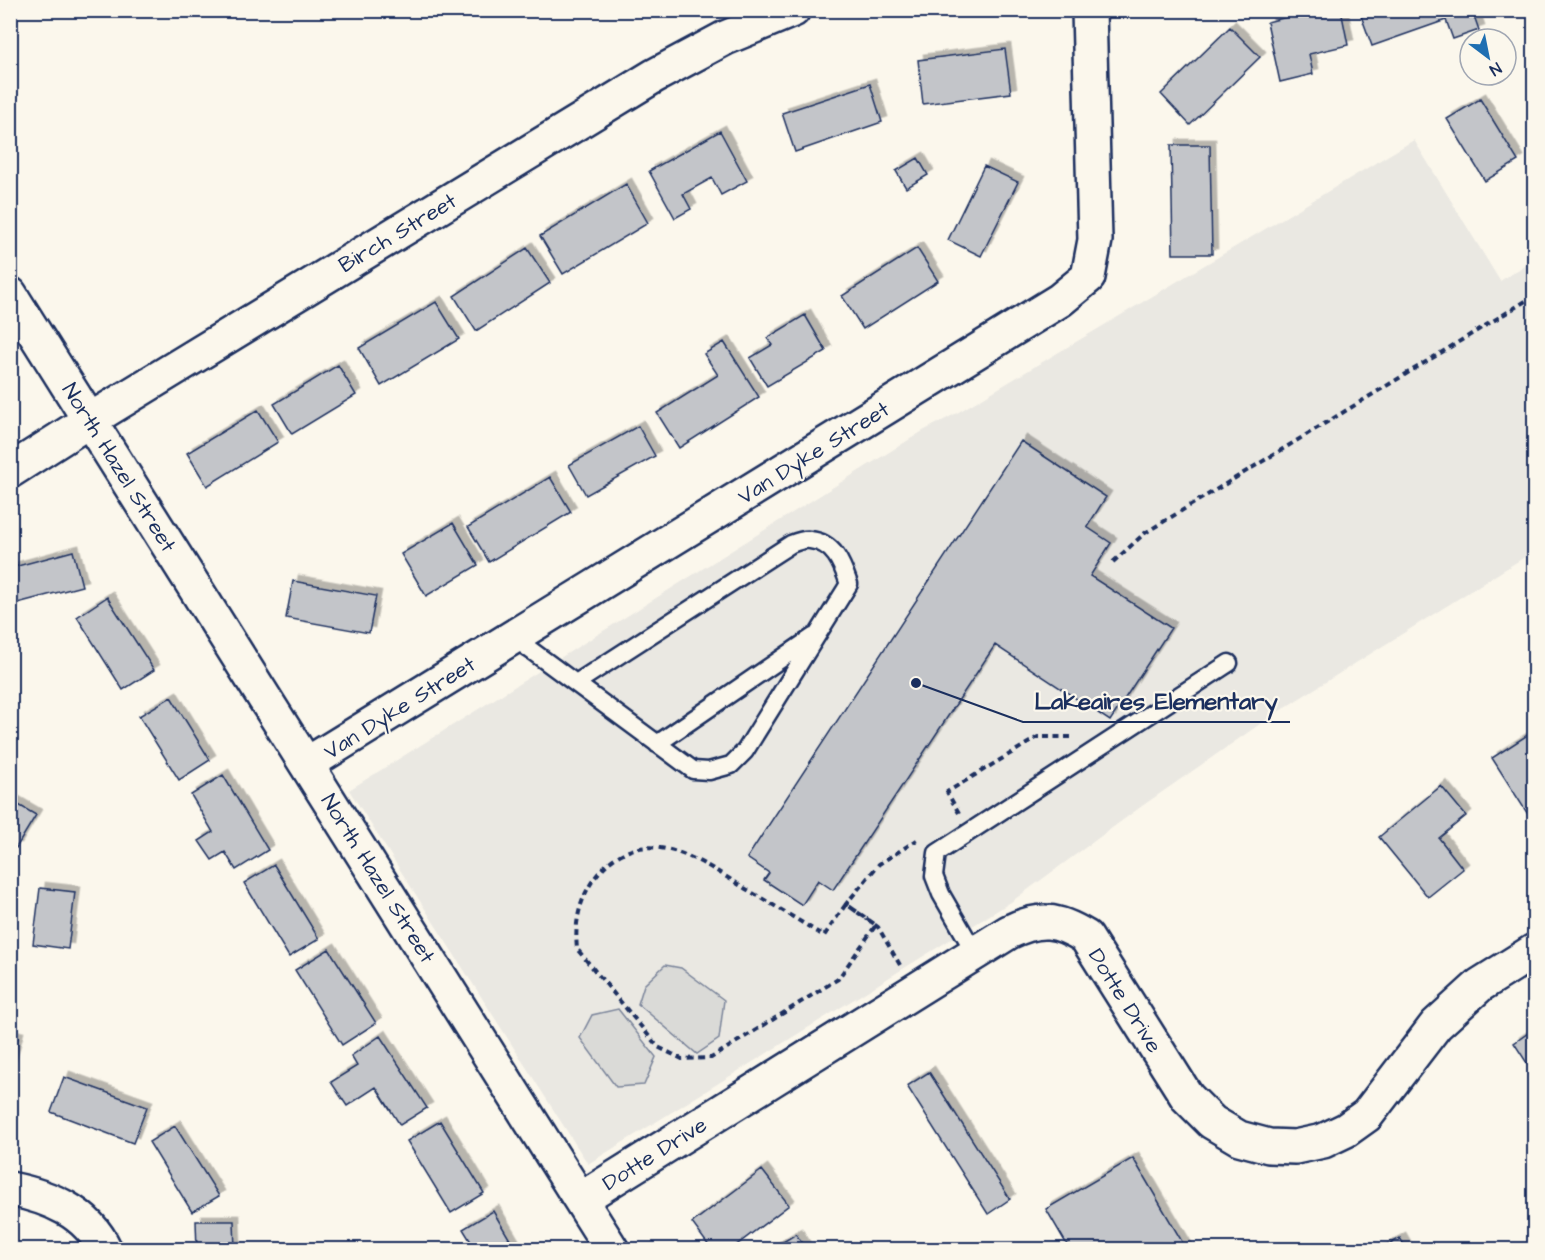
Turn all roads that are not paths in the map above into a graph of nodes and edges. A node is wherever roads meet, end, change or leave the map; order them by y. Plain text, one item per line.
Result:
1 (793, 10) edge
2 (1089, 10) edge
3 (10, 294) edge
4 (90, 420) junction
5 (10, 471) edge
6 (818, 633) junction
7 (513, 636) junction
8 (1229, 663) dead end
9 (576, 683) junction
10 (657, 744) junction
11 (307, 764) junction
12 (1534, 951) edge
13 (975, 953) junction
14 (10, 1189) edge
15 (580, 1199) junction
16 (105, 1250) edge
17 (612, 1250) edge

1 - 4 street, Birch Street
2 - 7 street, Van Dyke Street
3 - 4 street, North Hazel Street
4 - 5 street, Birch Street
4 - 11 street, North Hazel Street
6 - 9 lane
6 - 10 lane
6 - 10 lane
7 - 9 lane
7 - 11 street, Van Dyke Street
8 - 13 lane
9 - 10 lane
11 - 15 street, North Hazel Street
12 - 13 street, Dotte Drive
13 - 15 street, Dotte Drive
14 - 16 street
15 - 17 street, North Hazel Street

